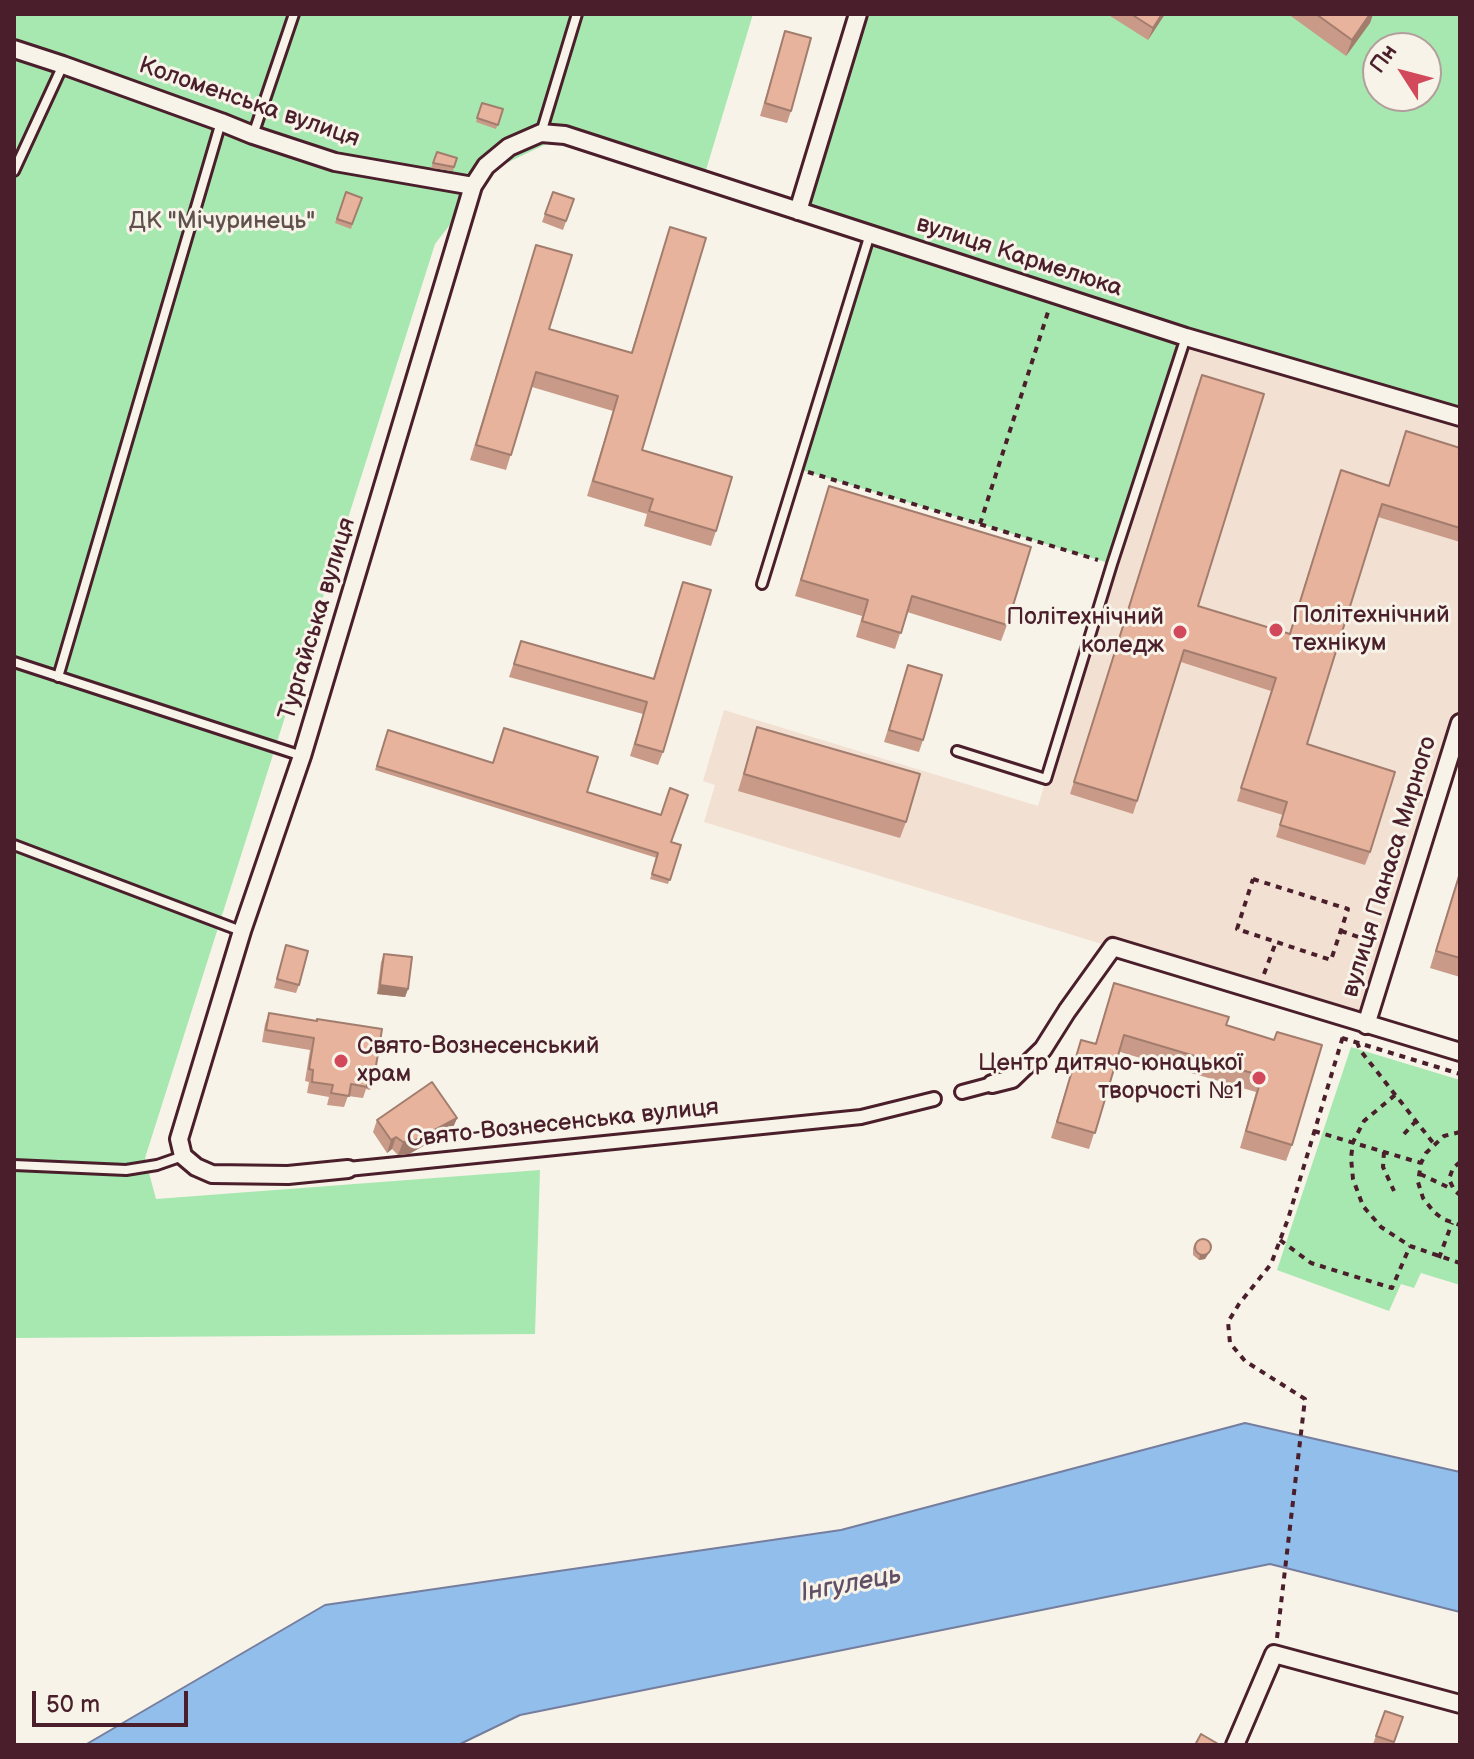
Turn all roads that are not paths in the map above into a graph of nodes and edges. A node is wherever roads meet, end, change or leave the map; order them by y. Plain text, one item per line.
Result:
1 (294, 14) edge
2 (577, 14) edge
3 (858, 14) edge
4 (14, 49) edge
5 (63, 65) junction
6 (221, 122) junction
7 (541, 133) junction
8 (253, 135) junction
9 (14, 171) edge
10 (473, 186) junction
11 (798, 211) junction
12 (870, 234) junction
13 (1186, 337) junction
14 (1460, 417) edge
15 (762, 584) dead end
16 (14, 662) edge
17 (58, 677) junction
18 (1460, 723) edge
19 (957, 751) dead end
20 (302, 756) junction
21 (14, 845) edge
22 (242, 931) junction
23 (1366, 1025) junction
24 (1460, 1052) edge
25 (992, 1084) joint
26 (962, 1092) dead end
27 (934, 1099) dead end
28 (189, 1161) junction
29 (14, 1165) edge
30 (348, 1169) joint
31 (1460, 1704) edge
32 (1235, 1745) edge

1 - 8 lane
2 - 7 lane
3 - 11 street
4 - 5 street, Коломенська вулиця
5 - 6 street, Коломенська вулиця
5 - 9 lane
6 - 8 street, Коломенська вулиця
6 - 17 lane
7 - 10 street, Тургайська вулиця
7 - 11 street, вулиця Кармелюка
8 - 10 street, Коломенська вулиця
10 - 20 street, Тургайська вулиця
11 - 12 street, вулиця Кармелюка
12 - 13 street, вулиця Кармелюка
12 - 15 lane
13 - 14 street, вулиця Кармелюка
13 - 19 lane
16 - 17 lane
17 - 20 lane
18 - 23 street, вулиця Панаса Мирного
20 - 22 street, Тургайська вулиця
21 - 22 lane
22 - 28 street, Тургайська вулиця
23 - 24 street
23 - 25 street
25 - 26 street
27 - 30 street, Свято-Вознесенська вулиця
28 - 29 lane
28 - 30 street, Свято-Вознесенська вулиця
31 - 32 street

